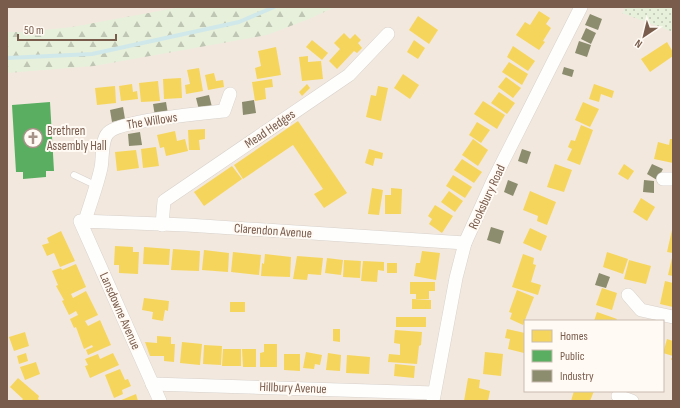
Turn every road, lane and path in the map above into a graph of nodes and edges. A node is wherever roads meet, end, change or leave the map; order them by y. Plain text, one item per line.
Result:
1 (581, 7) edge
2 (388, 34) dead end
3 (230, 94) dead end
4 (74, 175) dead end
5 (95, 185) junction
6 (82, 221) junction
7 (162, 225) junction
8 (465, 243) junction
9 (628, 295) dead end
10 (639, 316) edge
11 (673, 317) edge
12 (152, 384) junction
13 (616, 396) edge
14 (433, 397) edge
15 (160, 401) edge
16 (632, 401) edge

1 - 8 street, Rooksbury Road
2 - 7 street, Mead Hedges
3 - 5 street, The Willows
4 - 5 lane
5 - 6 street, The Willows
6 - 7 street, Clarendon Avenue
6 - 12 street, Lansdowne Avenue
7 - 8 street, Clarendon Avenue
8 - 14 street, Rooksbury Road
9 - 10 street
10 - 11 street
12 - 14 street, Hillbury Avenue
12 - 15 street, Lansdowne Avenue
13 - 16 street

